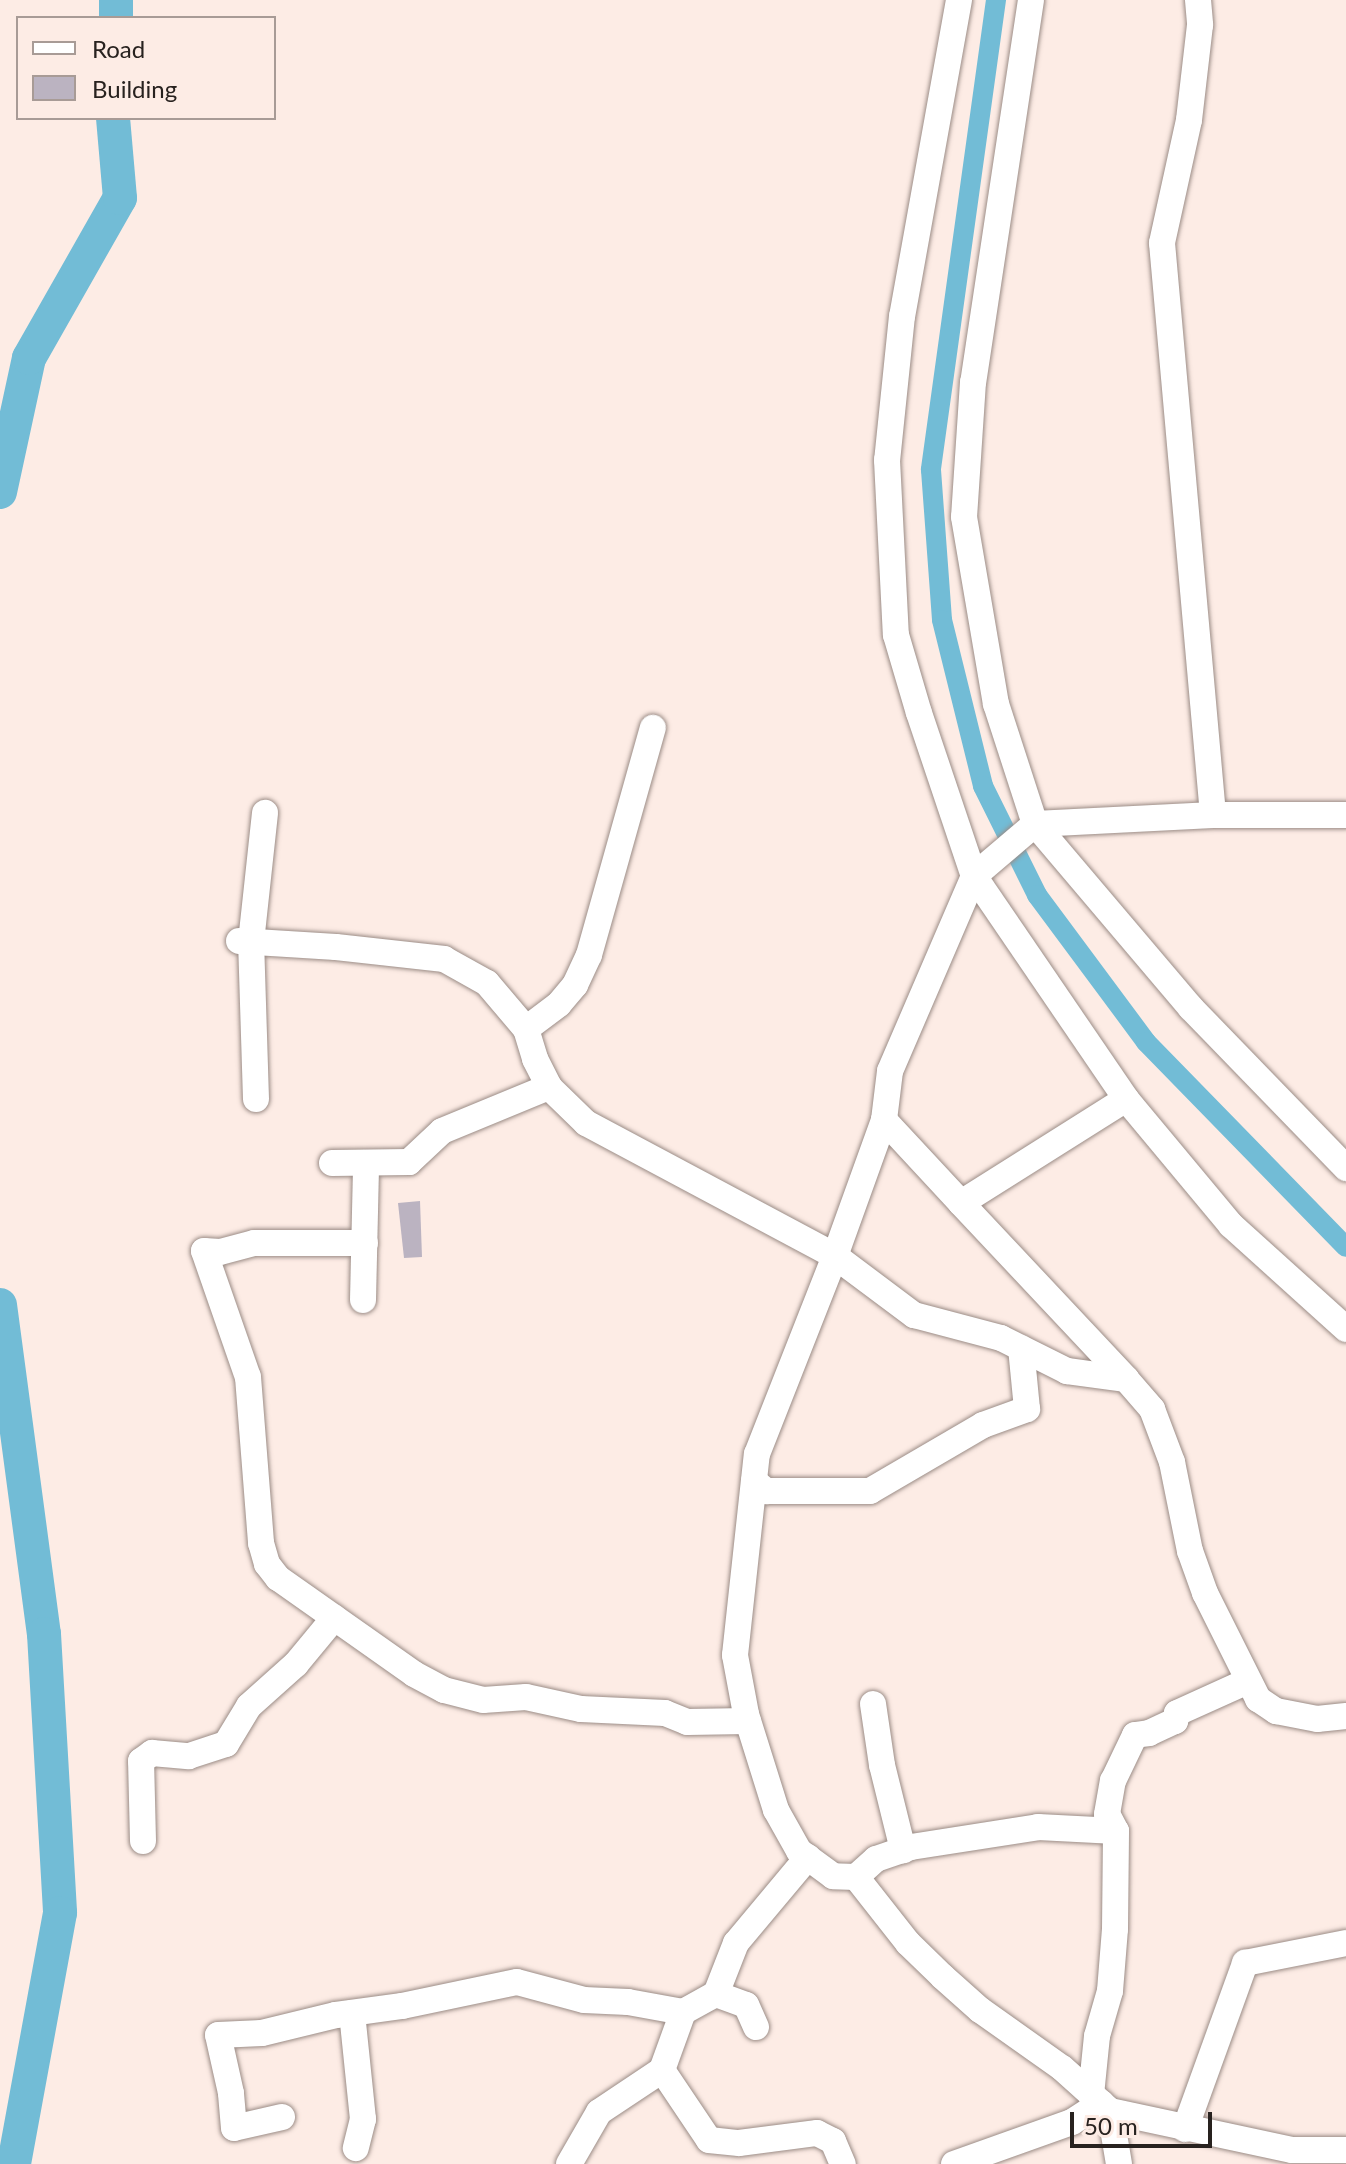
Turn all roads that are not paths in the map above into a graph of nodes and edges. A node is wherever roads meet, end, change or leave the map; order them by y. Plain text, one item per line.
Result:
1 (959, 0) edge
2 (1031, 0) edge
3 (1198, 0) edge
4 (653, 728) dead end
5 (265, 813) dead end
6 (1213, 815) junction
7 (1346, 815) edge
8 (1029, 829) junction
9 (983, 869) junction
10 (245, 942) junction
11 (526, 1029) junction
12 (549, 1087) junction
13 (256, 1099) dead end
14 (1126, 1099) junction
15 (884, 1120) junction
16 (332, 1163) dead end
17 (366, 1163) junction
18 (1346, 1168) edge
19 (961, 1203) junction
20 (365, 1243) junction
21 (835, 1256) junction
22 (363, 1300) dead end
23 (1346, 1329) edge
24 (1021, 1348) junction
25 (1126, 1379) junction
26 (754, 1481) junction
27 (334, 1618) junction
28 (1248, 1681) junction
29 (873, 1704) dead end
30 (1346, 1716) edge
31 (748, 1721) junction
32 (1116, 1831) junction
33 (143, 1841) dead end
34 (903, 1850) junction
35 (808, 1857) junction
36 (856, 1877) junction
37 (1346, 1943) edge
38 (716, 1994) junction
39 (683, 2012) junction
40 (352, 2013) junction
41 (756, 2027) dead end
42 (662, 2070) junction
43 (1101, 2103) junction
44 (282, 2117) dead end
45 (1185, 2129) junction
46 (356, 2148) dead end
47 (1346, 2150) edge
48 (569, 2164) edge
49 (843, 2164) edge
50 (954, 2164) edge
51 (1119, 2164) edge

1 - 9 street
2 - 8 street
3 - 6 street
4 - 11 street
5 - 10 street
6 - 7 street
6 - 8 street
8 - 9 street
8 - 18 street
9 - 14 street
9 - 15 street
10 - 11 street
10 - 13 street
11 - 12 street
12 - 17 street
12 - 21 street
14 - 19 street
14 - 23 street
15 - 19 street
15 - 21 street
16 - 17 street
17 - 20 street
19 - 25 street
20 - 22 street
20 - 27 street
21 - 24 street
21 - 26 street
24 - 25 street
24 - 26 street
25 - 28 street
26 - 31 street
27 - 31 street
27 - 33 street
28 - 30 street
28 - 32 street
29 - 34 street
31 - 35 street
32 - 34 street
32 - 43 street
34 - 36 street
35 - 36 street
35 - 38 street
36 - 43 street
37 - 45 street
38 - 39 street
38 - 41 street
39 - 40 street
39 - 42 street
40 - 44 street
40 - 46 street
42 - 48 street
42 - 49 street
43 - 45 street
43 - 50 street
43 - 51 street
45 - 47 street

